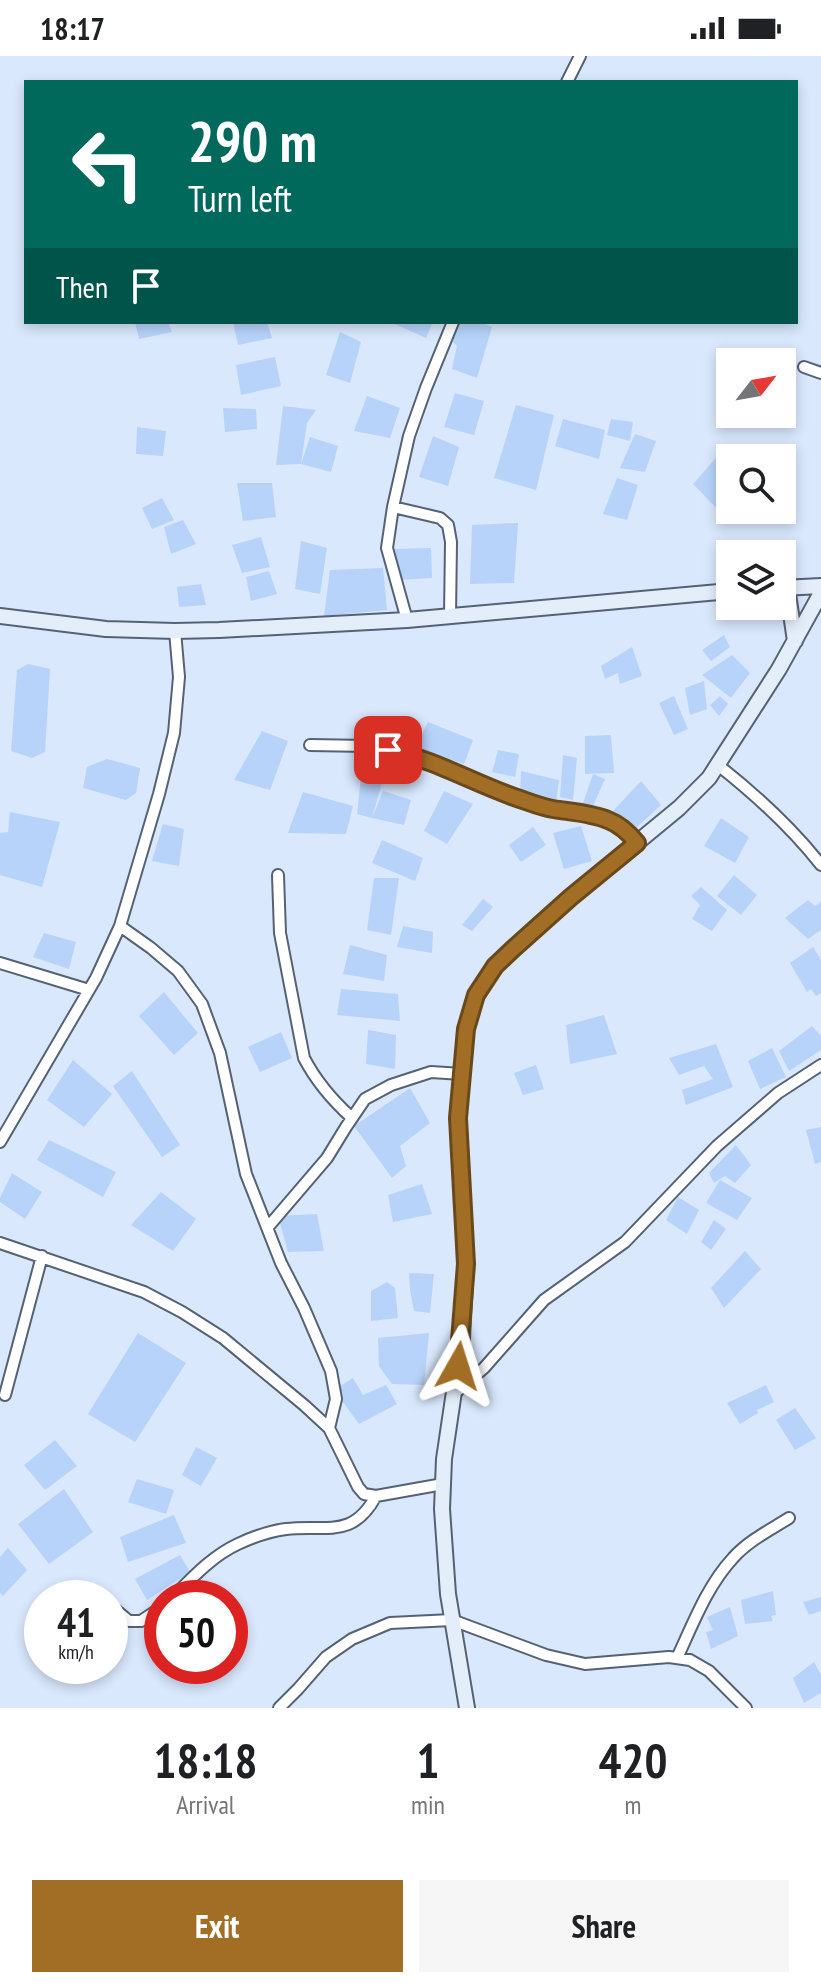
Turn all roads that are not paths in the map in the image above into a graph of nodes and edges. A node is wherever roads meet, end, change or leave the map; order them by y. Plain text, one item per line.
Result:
1 (580, 56) edge
2 (568, 80) edge
3 (452, 324) edge
4 (804, 367) dead end
5 (821, 373) edge
6 (393, 507) junction
7 (821, 586) edge
8 (796, 587) edge
9 (716, 592) edge
10 (821, 593) edge
11 (0, 616) edge
12 (450, 616) junction
13 (407, 620) junction
14 (791, 620) edge
15 (175, 631) junction
16 (795, 641) junction
17 (310, 745) dead end
18 (718, 765) junction
19 (637, 843) junction
20 (821, 865) edge
21 (278, 875) dead end
22 (120, 926) junction
23 (0, 963) edge
24 (89, 990) junction
25 (821, 1065) edge
26 (462, 1074) junction
27 (352, 1118) junction
28 (0, 1142) edge
29 (268, 1227) junction
30 (0, 1243) edge
31 (42, 1256) junction
32 (455, 1393) junction
33 (5, 1395) dead end
34 (329, 1428) junction
35 (443, 1484) junction
36 (376, 1496) junction
37 (789, 1518) dead end
38 (191, 1580) edge
39 (452, 1620) junction
40 (677, 1658) junction
41 (279, 1708) edge
42 (467, 1708) edge
43 (746, 1708) edge

1 - 2 street
3 - 6 street
4 - 5 street
6 - 12 street
6 - 13 street
7 - 8 main road
9 - 12 main road
10 - 16 main road
11 - 15 main road
12 - 13 main road
13 - 15 main road
14 - 16 main road
15 - 22 street
16 - 18 main road
17 - 19 street
18 - 19 main road
18 - 20 street
19 - 26 main road
21 - 27 street
22 - 24 street
22 - 29 street
23 - 24 street
24 - 28 street
25 - 32 street
26 - 27 street
26 - 32 main road
27 - 29 street
29 - 34 street
30 - 31 street
31 - 33 street
31 - 34 street
32 - 35 main road
34 - 36 street
35 - 36 street
35 - 39 main road
36 - 38 street
37 - 40 street
39 - 40 street
39 - 41 street
39 - 42 main road
40 - 43 street

